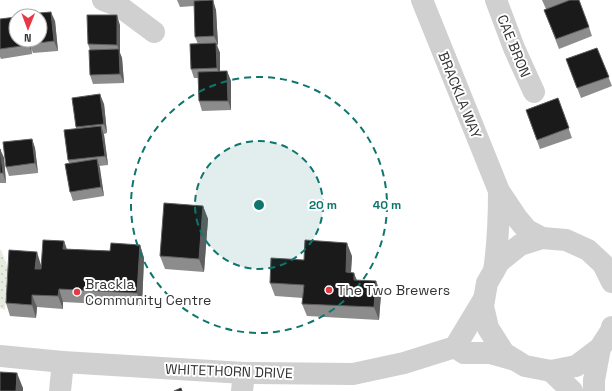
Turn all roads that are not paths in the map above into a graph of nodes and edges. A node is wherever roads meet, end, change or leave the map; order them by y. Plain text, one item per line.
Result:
1 (103, 0) edge
2 (422, 0) edge
3 (496, 0) edge
4 (154, 32) dead end
5 (534, 92) dead end
6 (499, 191) junction
7 (542, 238) junction
8 (494, 271) junction
9 (609, 271) edge
10 (484, 299) junction
11 (612, 328) edge
12 (455, 347) junction
13 (600, 348) junction
14 (0, 356) edge
15 (515, 360) junction
16 (63, 362) junction
17 (551, 371) junction
18 (243, 382) edge
19 (60, 391) edge
20 (572, 391) edge
21 (594, 391) edge

1 - 4 street
2 - 6 street, BRACKLA WAY
3 - 5 street, CAE BRON
6 - 7 street, BRACKLA WAY
6 - 8 street, BRACKLA WAY
7 - 8 street
7 - 9 street
8 - 10 street
10 - 12 street
10 - 15 street
11 - 13 street
12 - 15 street
12 - 18 street, WHITETHORN DRIVE
13 - 17 street
13 - 21 street
14 - 16 street, WHITETHORN DRIVE
15 - 17 street
16 - 18 street, WHITETHORN DRIVE
16 - 19 street
17 - 20 street

